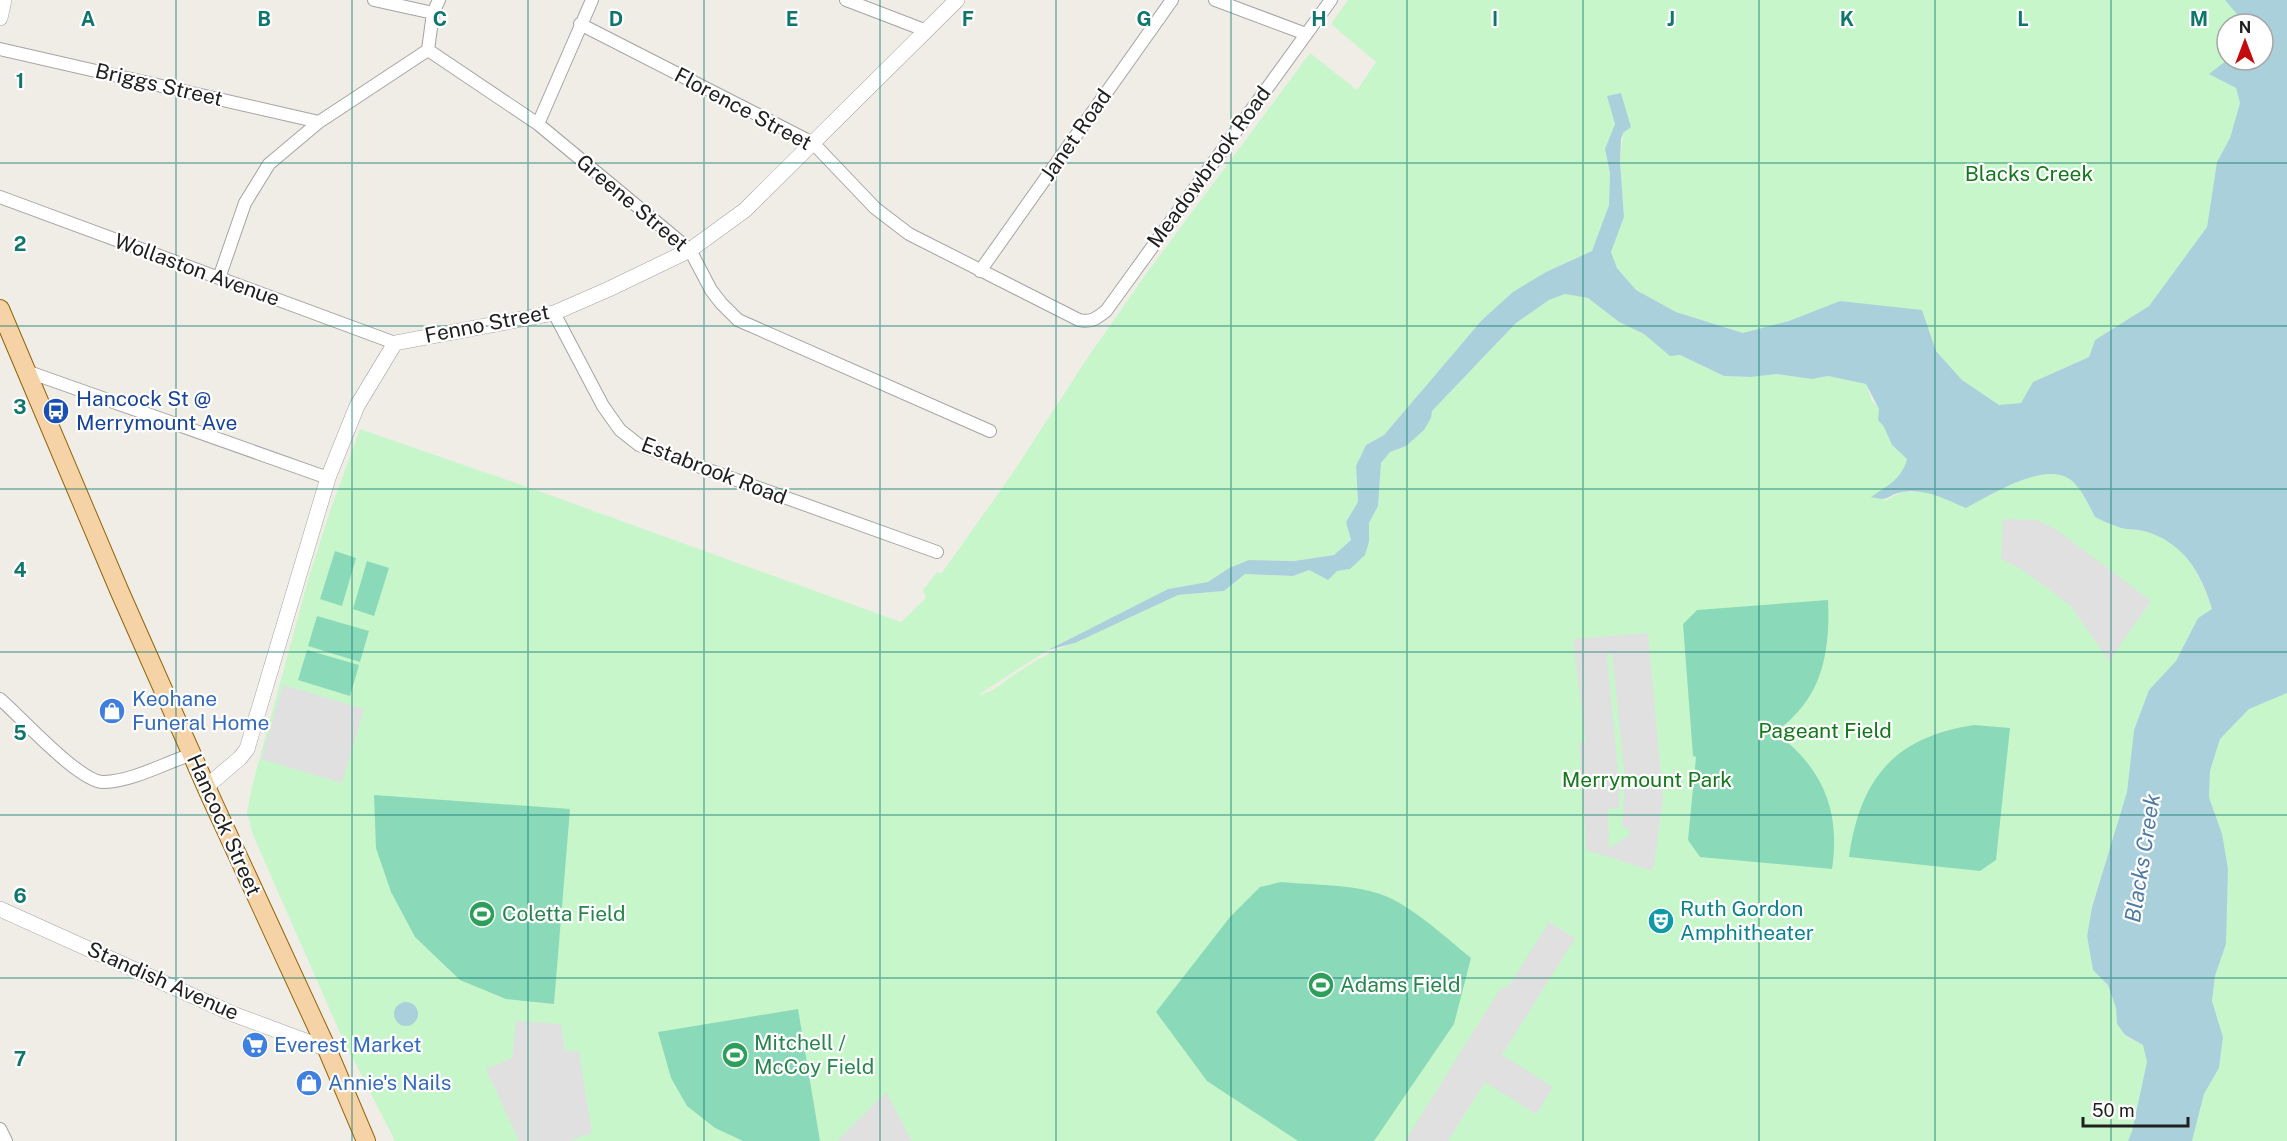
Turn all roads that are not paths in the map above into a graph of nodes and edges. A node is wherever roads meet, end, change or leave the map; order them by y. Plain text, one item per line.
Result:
1 (4, 0) edge
2 (374, 0) edge
3 (439, 0) edge
4 (592, 0) edge
5 (846, 0) edge
6 (957, 0) edge
7 (1172, 0) edge
8 (1215, 0) edge
9 (1330, 0) edge
10 (433, 13) junction
11 (0, 18) edge
12 (580, 24) junction
13 (927, 31) junction
14 (1306, 34) junction
15 (0, 49) edge
16 (428, 50) junction
17 (319, 122) junction
18 (538, 124) junction
19 (813, 143) junction
20 (0, 197) edge
21 (690, 250) junction
22 (980, 271) junction
23 (219, 278) junction
24 (0, 309) edge
25 (554, 313) junction
26 (1079, 320) joint
27 (395, 343) junction
28 (26, 371) junction
29 (990, 431) dead end
30 (328, 478) junction
31 (937, 552) dead end
32 (0, 699) edge
33 (193, 754) junction
34 (206, 787) junction
35 (0, 909) edge
36 (327, 1049) junction
37 (0, 1129) edge
38 (6, 1141) edge
39 (366, 1141) edge

1 - 11 street
2 - 10 street
3 - 10 street
4 - 12 street
5 - 13 street
6 - 13 street, Fenno Street
7 - 22 street, Janet Road
8 - 14 street
9 - 14 street, Meadowbrook Road
10 - 16 street
12 - 18 street
12 - 19 street, Florence Street
13 - 19 street, Fenno Street
14 - 26 street, Meadowbrook Road
15 - 17 street, Briggs Street
16 - 17 street
16 - 18 street, Greene Street
17 - 23 street
18 - 21 street, Greene Street
19 - 21 street, Fenno Street
19 - 22 street, Florence Street
20 - 23 street, Wollaston Avenue
21 - 25 street, Fenno Street
21 - 29 street, Greene Street
22 - 26 street, Florence Street
23 - 27 street, Wollaston Avenue
24 - 28 main road, Hancock Street
25 - 27 street, Fenno Street
25 - 31 street, Estabrook Road
27 - 30 street, Fenno Street
28 - 30 street
28 - 33 main road, Hancock Street
30 - 34 street, Fenno Street
32 - 33 street
33 - 34 main road, Hancock Street
34 - 36 main road, Hancock Street
35 - 36 street, Standish Avenue
36 - 39 main road, Hancock Street
37 - 38 street

